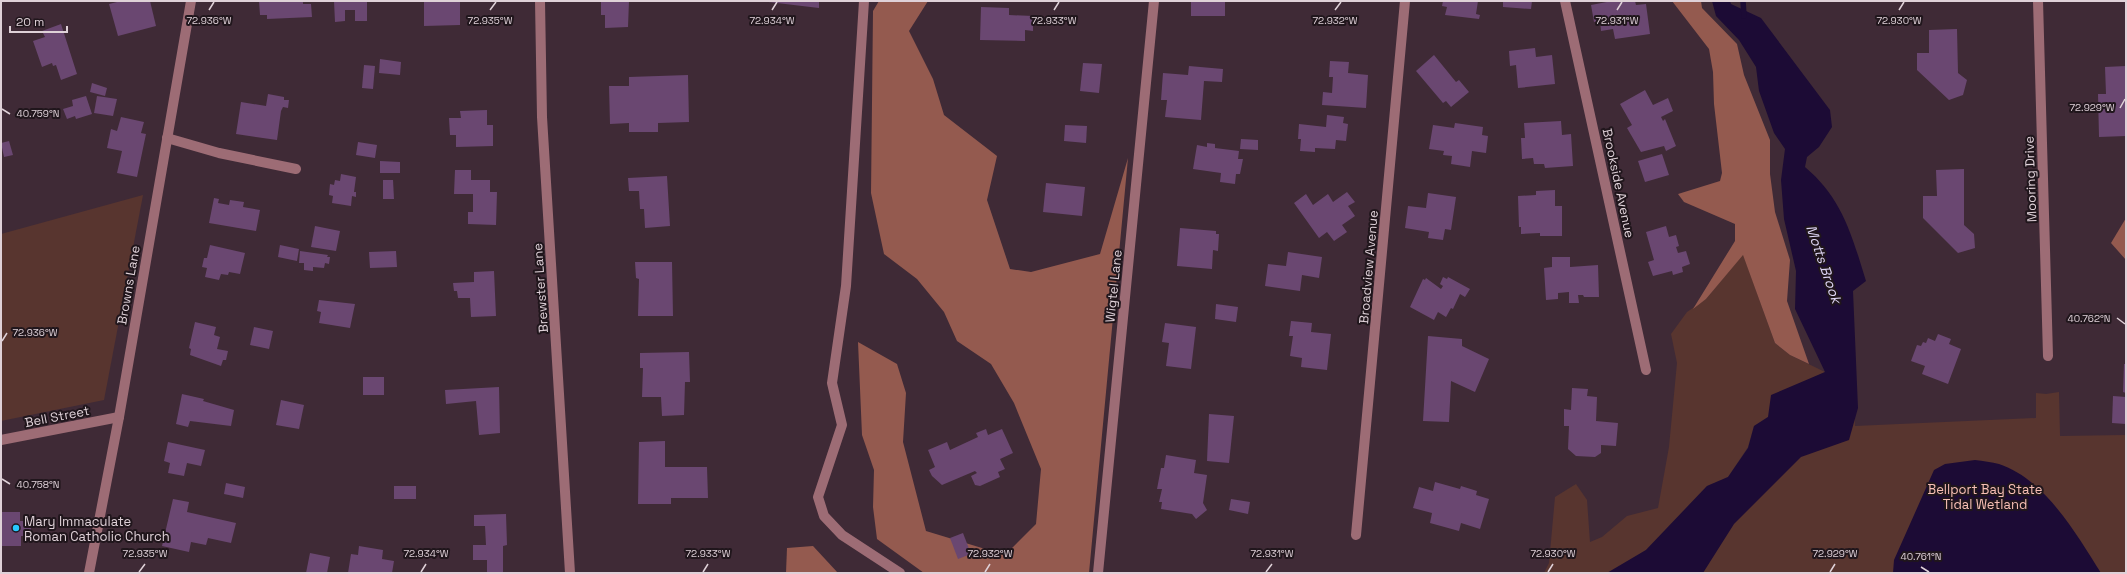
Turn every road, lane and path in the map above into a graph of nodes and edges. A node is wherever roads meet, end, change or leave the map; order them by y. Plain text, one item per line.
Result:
1 (191, 1) edge
2 (540, 1) edge
3 (864, 1) edge
4 (1154, 1) edge
5 (1405, 1) edge
6 (1565, 1) edge
7 (2038, 1) edge
8 (167, 138) junction
9 (296, 169) dead end
10 (2048, 356) dead end
11 (1646, 370) dead end
12 (119, 417) junction
13 (1, 440) edge
14 (1356, 535) dead end
15 (89, 573) edge
16 (570, 573) edge
17 (900, 573) edge
18 (1098, 573) edge

1 - 8 street, Browns Lane
2 - 16 street, Brewster Lane
3 - 17 street
4 - 18 street, Wigtel Lane
5 - 14 street, Broadview Avenue
6 - 11 street, Brookside Avenue
7 - 10 street, Mooring Drive
8 - 9 street
8 - 12 street, Browns Lane
12 - 13 street, Bell Street
12 - 15 street, Browns Lane

